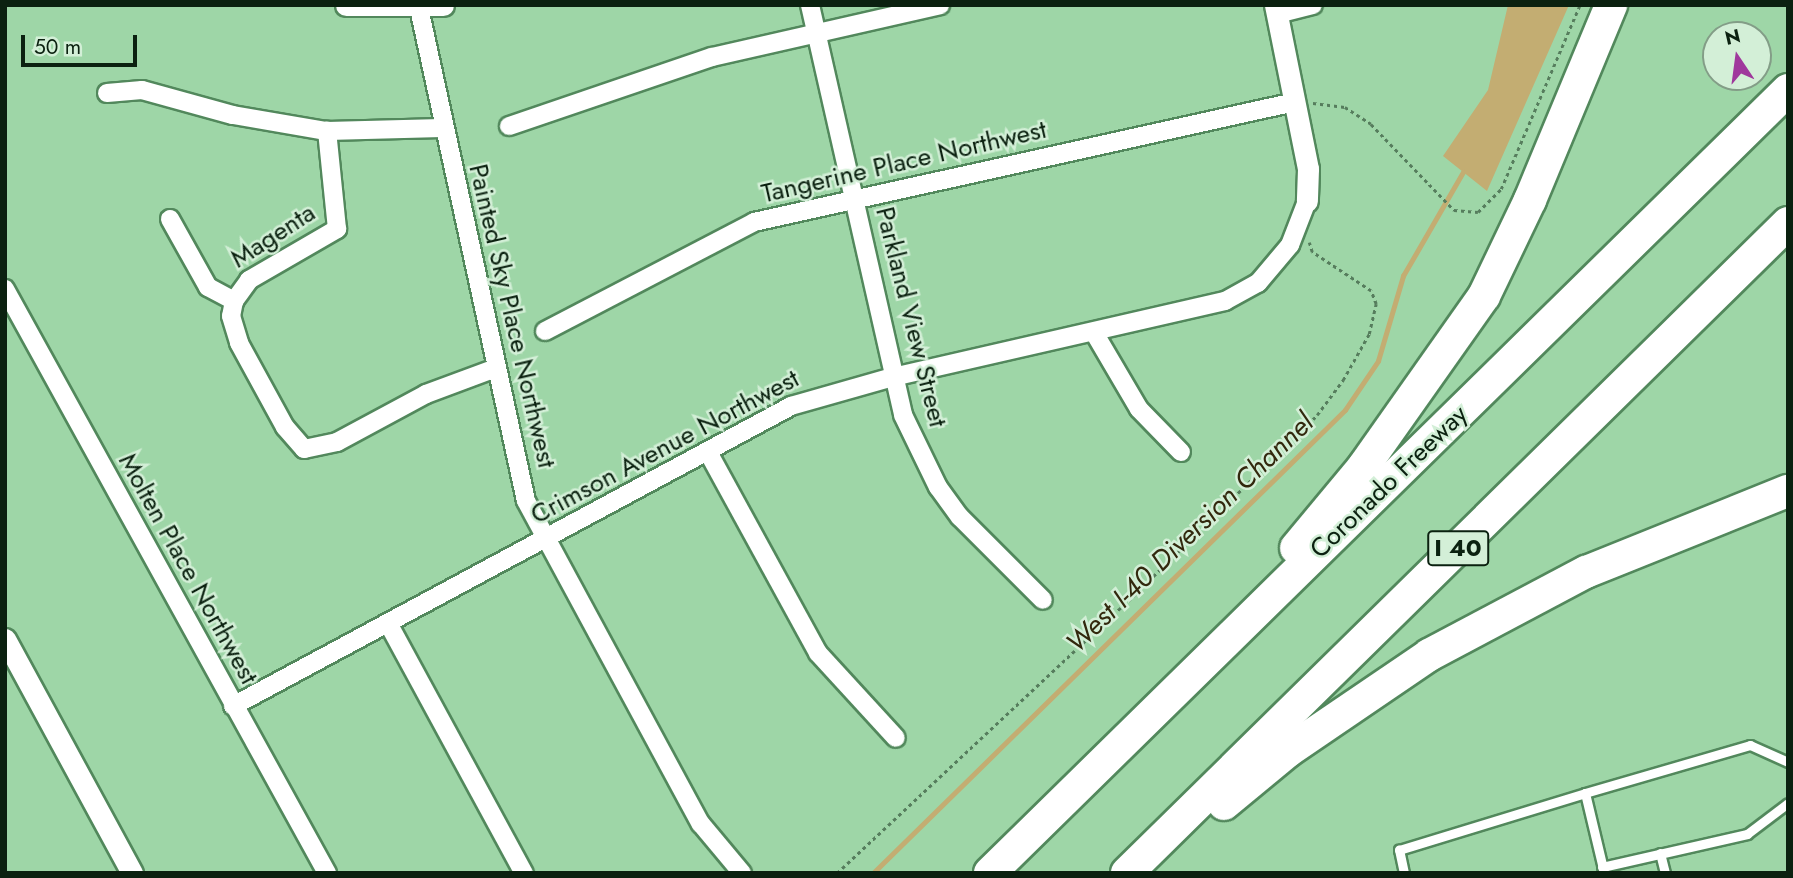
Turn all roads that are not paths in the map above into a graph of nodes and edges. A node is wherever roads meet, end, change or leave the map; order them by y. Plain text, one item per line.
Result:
1 (346, 5) edge
2 (443, 5) edge
3 (810, 5) edge
4 (940, 5) edge
5 (1313, 5) edge
6 (1611, 5) edge
7 (419, 9) junction
8 (1276, 9) edge
9 (817, 33) junction
10 (1788, 90) edge
11 (107, 93) dead end
12 (1303, 103) junction
13 (509, 126) dead end
14 (442, 128) junction
15 (327, 131) junction
16 (854, 200) junction
17 (1307, 201) joint
18 (170, 219) dead end
19 (1788, 223) edge
20 (8, 301) edge
21 (234, 301) junction
22 (545, 331) dead end
23 (1095, 334) junction
24 (496, 368) junction
25 (893, 377) junction
26 (708, 452) junction
27 (1181, 453) dead end
28 (1788, 491) edge
29 (545, 539) junction
30 (1043, 600) dead end
31 (388, 623) junction
32 (5, 639) edge
33 (1166, 700) junction
34 (233, 706) junction
35 (896, 738) dead end
36 (1788, 762) edge
37 (1585, 793) junction
38 (1788, 803) edge
39 (1660, 853) junction
40 (1603, 870) edge
41 (132, 873) edge
42 (327, 873) edge
43 (524, 873) edge
44 (742, 873) edge
45 (989, 873) edge
46 (1127, 873) edge
47 (1148, 873) edge
48 (1404, 873) edge
49 (1665, 873) edge

1 - 7 street
2 - 7 street
3 - 9 street, Parkland View Street
4 - 9 street
5 - 8 street
6 - 33 highway
7 - 14 street, Painted Sky Place Northwest
8 - 12 street
9 - 13 street
9 - 16 street, Parkland View Street
10 - 33 highway, Coronado Freeway
11 - 15 street
12 - 16 street, Tangerine Place Northwest
12 - 17 street
14 - 15 street
14 - 24 street, Painted Sky Place Northwest
15 - 21 street, Magenta
16 - 22 street, Tangerine Place Northwest
16 - 25 street, Parkland View Street
17 - 23 street, Crimson Avenue Northwest
18 - 21 street
19 - 46 highway, I 40
20 - 34 street, Molten Place Northwest
21 - 24 street
23 - 25 street, Crimson Avenue Northwest
23 - 27 street
24 - 29 street, Painted Sky Place Northwest
25 - 26 street, Crimson Avenue Northwest
25 - 30 street, Parkland View Street
26 - 29 street, Crimson Avenue Northwest
26 - 35 street
28 - 47 highway
29 - 31 street, Crimson Avenue Northwest
29 - 44 street, Painted Sky Place Northwest
31 - 34 street, Crimson Avenue Northwest
31 - 43 street
32 - 41 street
33 - 45 highway, Coronado Freeway
34 - 42 street, Molten Place Northwest
36 - 37 lane
37 - 40 lane
37 - 48 lane
38 - 39 lane
39 - 40 lane
39 - 49 lane

